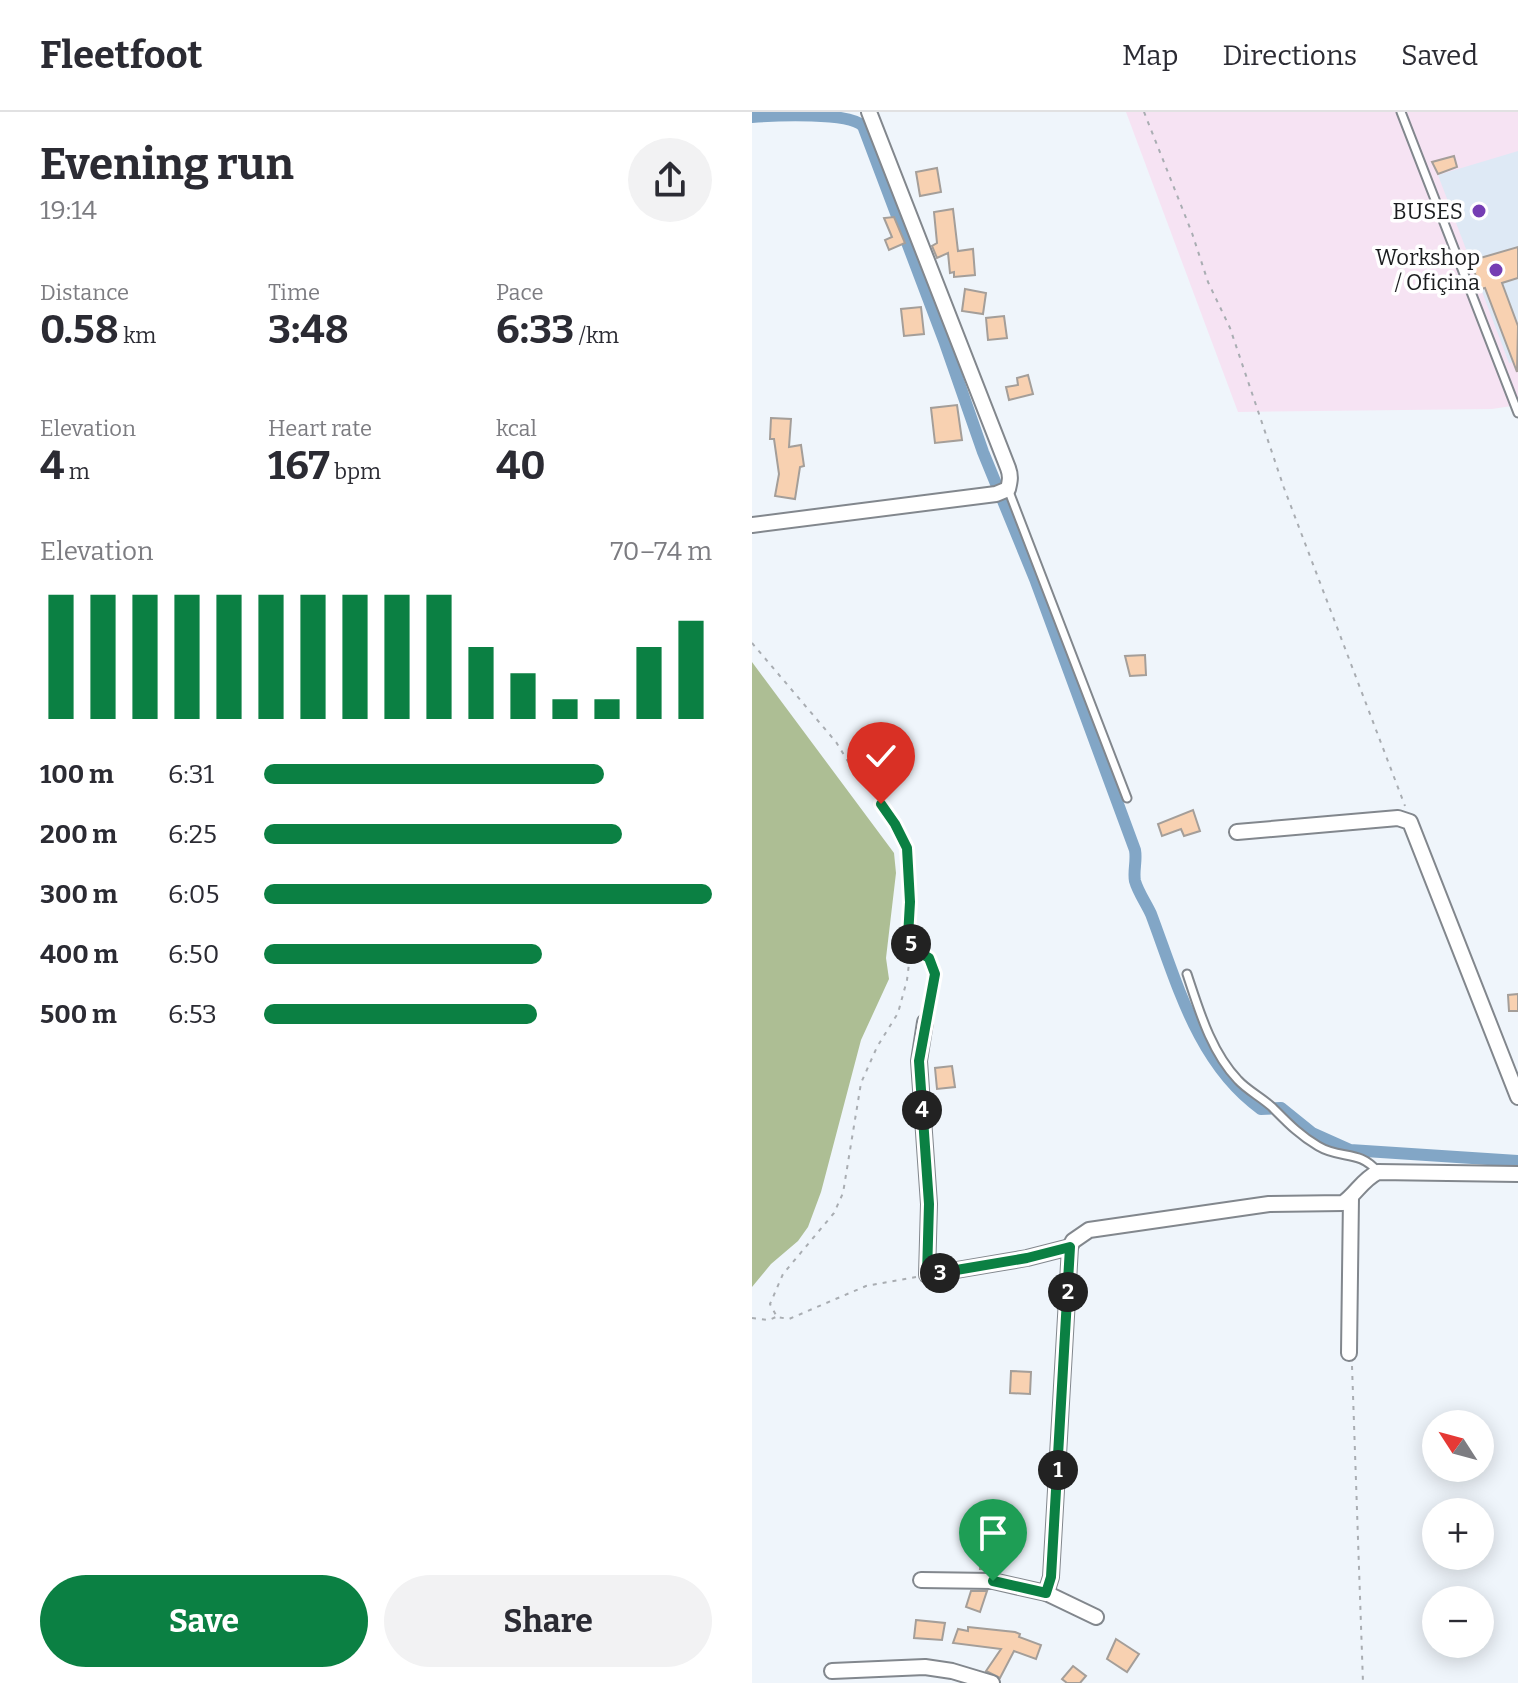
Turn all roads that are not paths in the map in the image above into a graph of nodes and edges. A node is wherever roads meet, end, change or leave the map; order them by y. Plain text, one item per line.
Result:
1 (869, 112) edge
2 (1401, 112) edge
3 (1518, 413) edge
4 (1002, 491) junction
5 (752, 525) edge
6 (1127, 798) dead end
7 (1237, 832) dead end
8 (1187, 974) dead end
9 (925, 1022) road end
10 (1518, 1097) edge
11 (1378, 1172) junction
12 (1518, 1174) edge
13 (1351, 1197) junction
14 (1070, 1247) junction
15 (1349, 1353) road end
16 (921, 1580) dead end
17 (1046, 1593) junction
18 (1096, 1617) dead end
19 (832, 1671) dead end
20 (992, 1683) edge

1 - 4 street
2 - 3 lane
4 - 5 street
4 - 6 lane
7 - 10 street
8 - 11 lane
9 - 14 street
11 - 12 street
11 - 13 street
13 - 14 street
13 - 15 street
14 - 17 street
16 - 17 street
17 - 18 street
19 - 20 street

